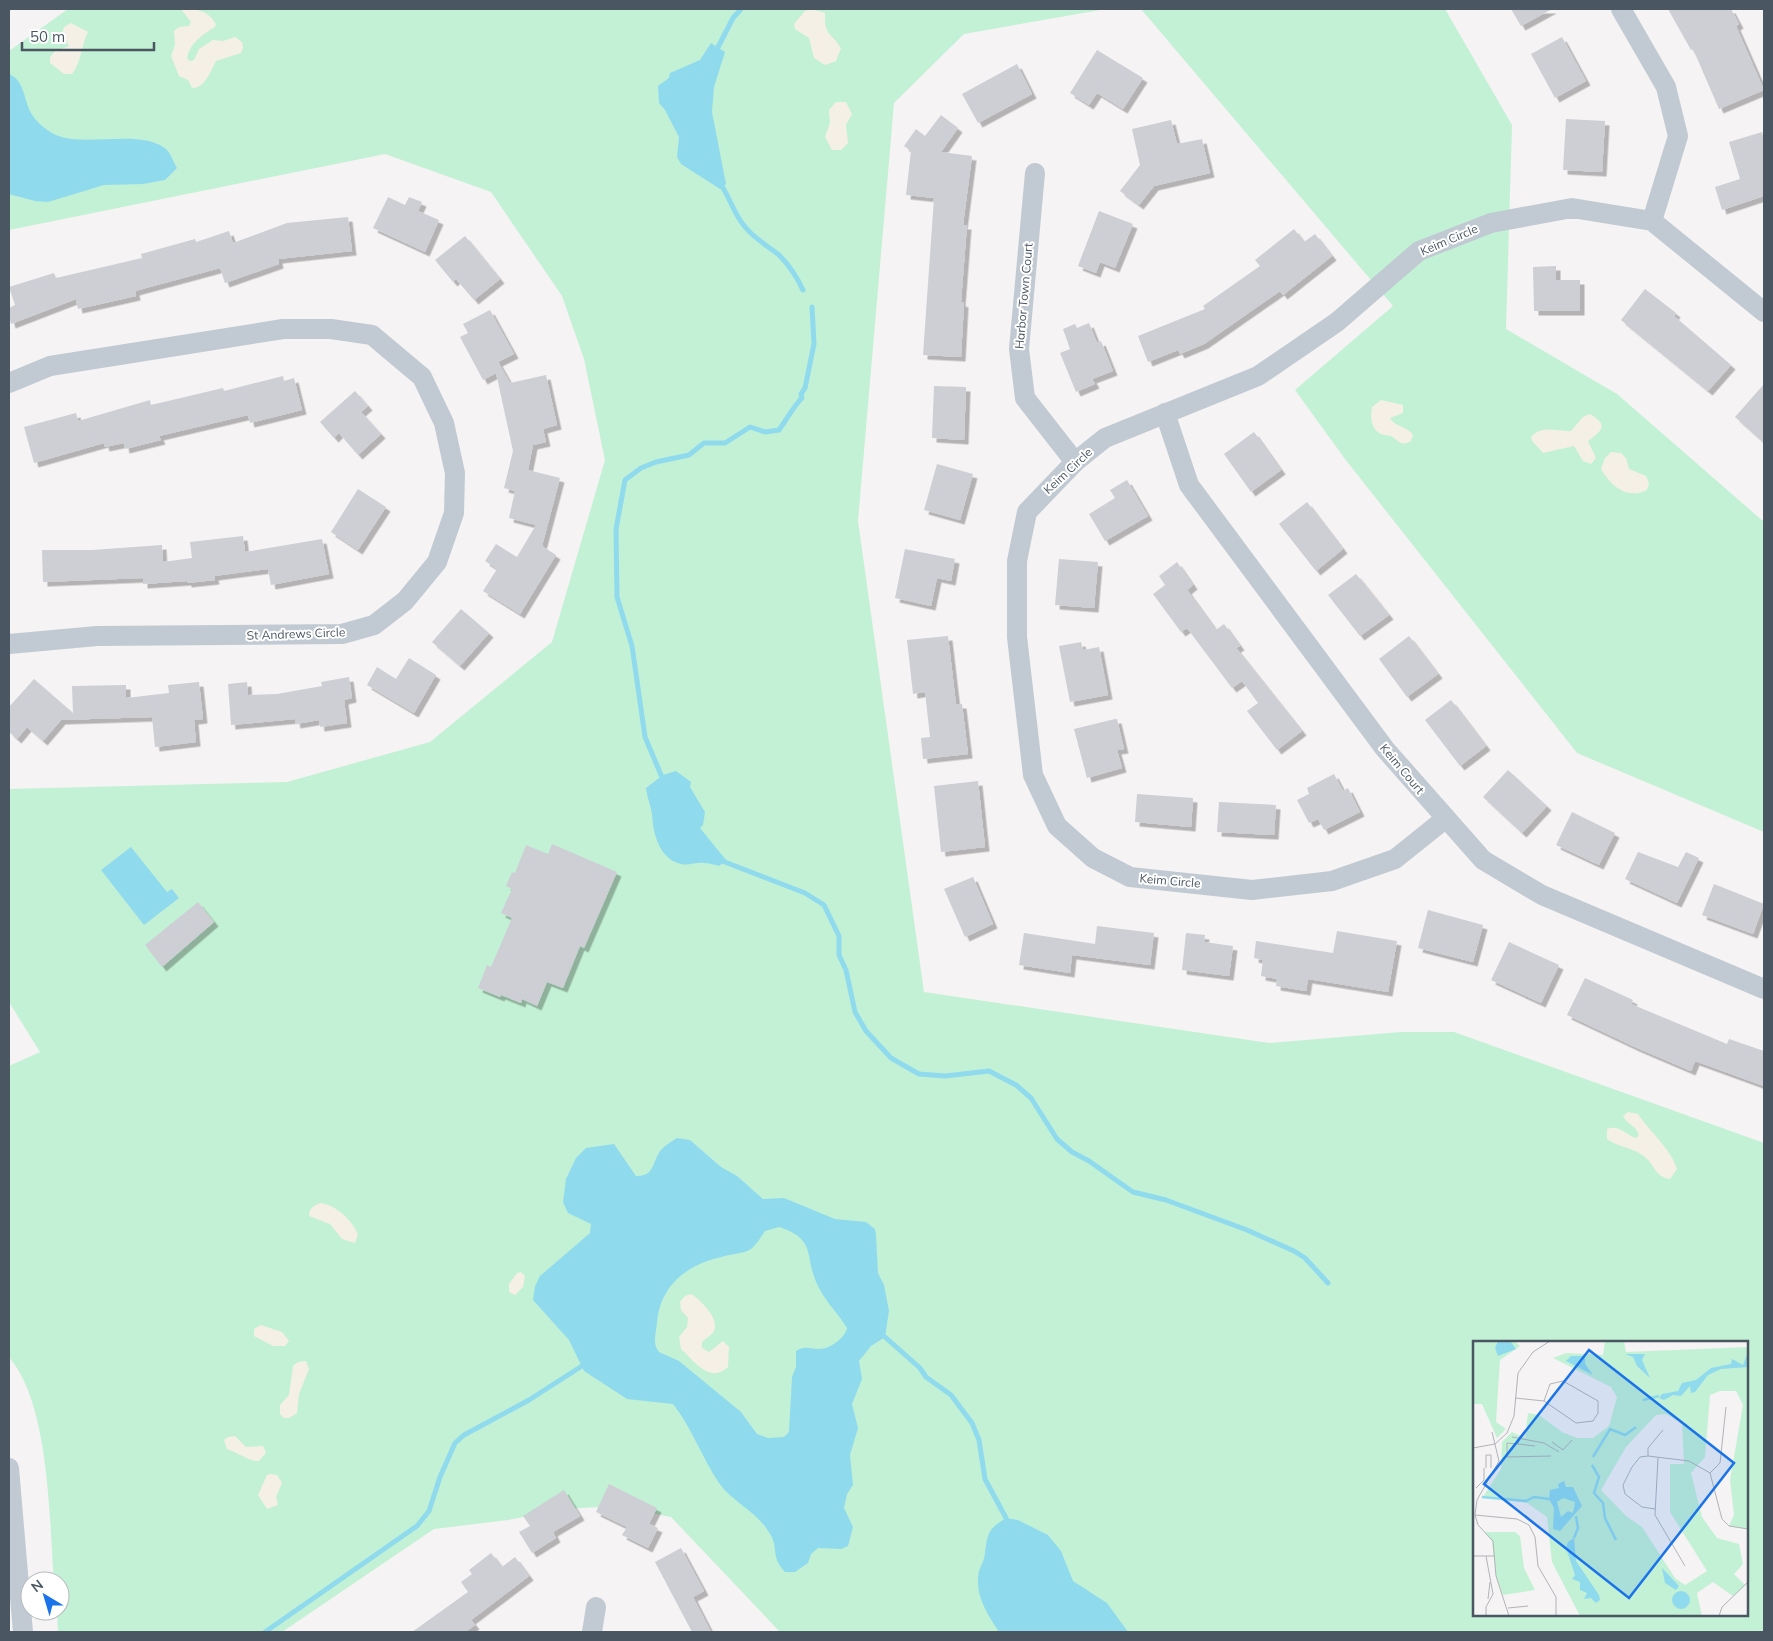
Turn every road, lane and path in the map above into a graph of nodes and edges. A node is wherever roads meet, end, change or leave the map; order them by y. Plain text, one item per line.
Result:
1 (1621, 9) edge
2 (1035, 173) dead end
3 (1652, 221) junction
4 (1764, 312) edge
5 (9, 383) edge
6 (1165, 412) junction
7 (1074, 462) junction
8 (9, 644) edge
9 (1446, 819) junction
10 (1764, 988) edge
11 (9, 1468) edge
12 (596, 1607) dead end
13 (23, 1632) edge
14 (592, 1632) edge

1 - 3 street
2 - 7 street, Harbor Town Court
3 - 4 street, Keim Circle
3 - 6 street, Keim Circle
5 - 8 street, St Andrews Circle
6 - 7 street, Keim Circle
6 - 9 street, Keim Court
7 - 9 street, Keim Circle
9 - 10 street, Keim Court
11 - 13 street
12 - 14 street

